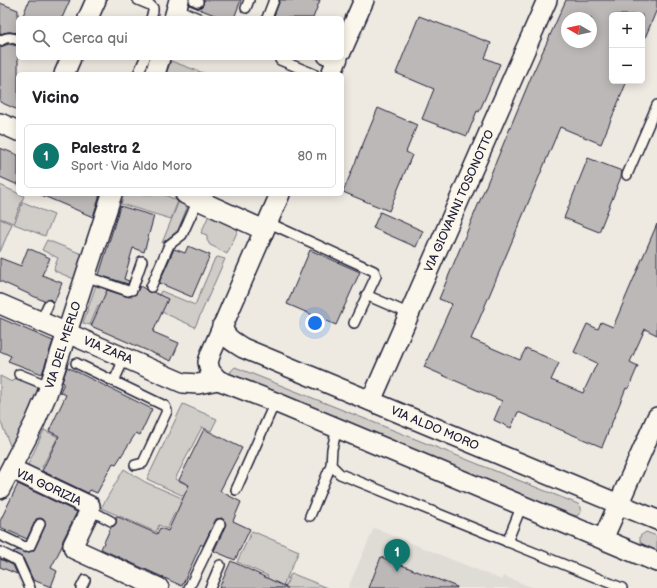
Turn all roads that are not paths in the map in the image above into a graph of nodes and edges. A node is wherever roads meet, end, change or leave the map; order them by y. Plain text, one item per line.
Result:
1 (96, 0) edge
2 (138, 0) edge
3 (274, 0) edge
4 (547, 0) edge
5 (360, 1) edge
6 (177, 9) edge
7 (89, 16) edge
8 (151, 16) edge
9 (193, 16) edge
10 (267, 16) edge
11 (344, 38) edge
12 (16, 39) edge
13 (0, 41) edge
14 (144, 60) edge
15 (159, 60) edge
16 (280, 60) dead end
17 (139, 72) edge
18 (155, 72) edge
19 (309, 72) edge
20 (657, 105) edge
21 (0, 123) edge
22 (16, 130) edge
23 (627, 175) dead end
24 (111, 196) edge
25 (279, 196) edge
26 (191, 197) edge
27 (265, 226) junction
28 (142, 261) dead end
29 (85, 276) junction
30 (151, 287) dead end
31 (366, 295) junction
32 (0, 304) edge
33 (410, 314) junction
34 (354, 323) dead end
35 (222, 326) junction
36 (67, 332) junction
37 (124, 357) junction
38 (76, 363) dead end
39 (18, 374) dead end
40 (218, 380) junction
41 (114, 381) junction
42 (49, 386) junction
43 (371, 401) junction
44 (275, 402) junction
45 (657, 417) edge
46 (336, 428) junction
47 (135, 465) dead end
48 (331, 465) junction
49 (12, 469) junction
50 (0, 490) edge
51 (236, 490) dead end
52 (84, 500) junction
53 (618, 504) junction
54 (522, 505) junction
55 (310, 516) dead end
56 (657, 520) edge
57 (111, 521) dead end
58 (40, 524) dead end
59 (220, 524) dead end
60 (0, 535) edge
61 (603, 539) junction
62 (507, 542) junction
63 (0, 552) edge
64 (657, 562) edge
65 (220, 565) dead end
66 (30, 588) edge
67 (159, 588) edge
68 (189, 588) edge
69 (210, 588) edge
70 (622, 588) edge

1 - 7 street
2 - 8 lane
3 - 10 lane
4 - 33 street, VIA GIOVANNI TOSONOTTO
5 - 11 street
6 - 9 lane
12 - 13 lane
14 - 17 lane
15 - 18 street
16 - 19 lane
20 - 23 lane
21 - 22 street
24 - 29 street, VIA DEL MERLO
25 - 27 street
26 - 27 street
26 - 30 lane
27 - 31 lane
27 - 35 street
28 - 29 lane
29 - 36 street, VIA DEL MERLO
31 - 33 lane
31 - 34 lane
32 - 36 street, VIA ZARA
33 - 43 street, VIA GIOVANNI TOSONOTTO
35 - 40 street
35 - 43 street, VIA ALDO MORO
36 - 37 street, VIA ZARA
36 - 42 street, VIA DEL MERLO
37 - 40 street, VIA ZARA
37 - 41 lane
38 - 41 lane
39 - 42 lane
40 - 44 street
41 - 47 lane
42 - 49 street, VIA DEL MERLO
43 - 53 street, VIA ALDO MORO
44 - 46 street
44 - 51 lane
45 - 53 street
46 - 48 lane
46 - 54 street
48 - 55 lane
48 - 62 lane
49 - 50 street, VIA DEL MERLO
49 - 52 street, VIA GORIZIA
52 - 57 lane
52 - 67 street, VIA GORIZIA
53 - 56 street, VIA ALDO MORO
53 - 61 street
54 - 61 street
54 - 62 lane
58 - 60 lane
59 - 68 lane
61 - 64 street
62 - 70 lane
63 - 66 lane
65 - 69 lane

